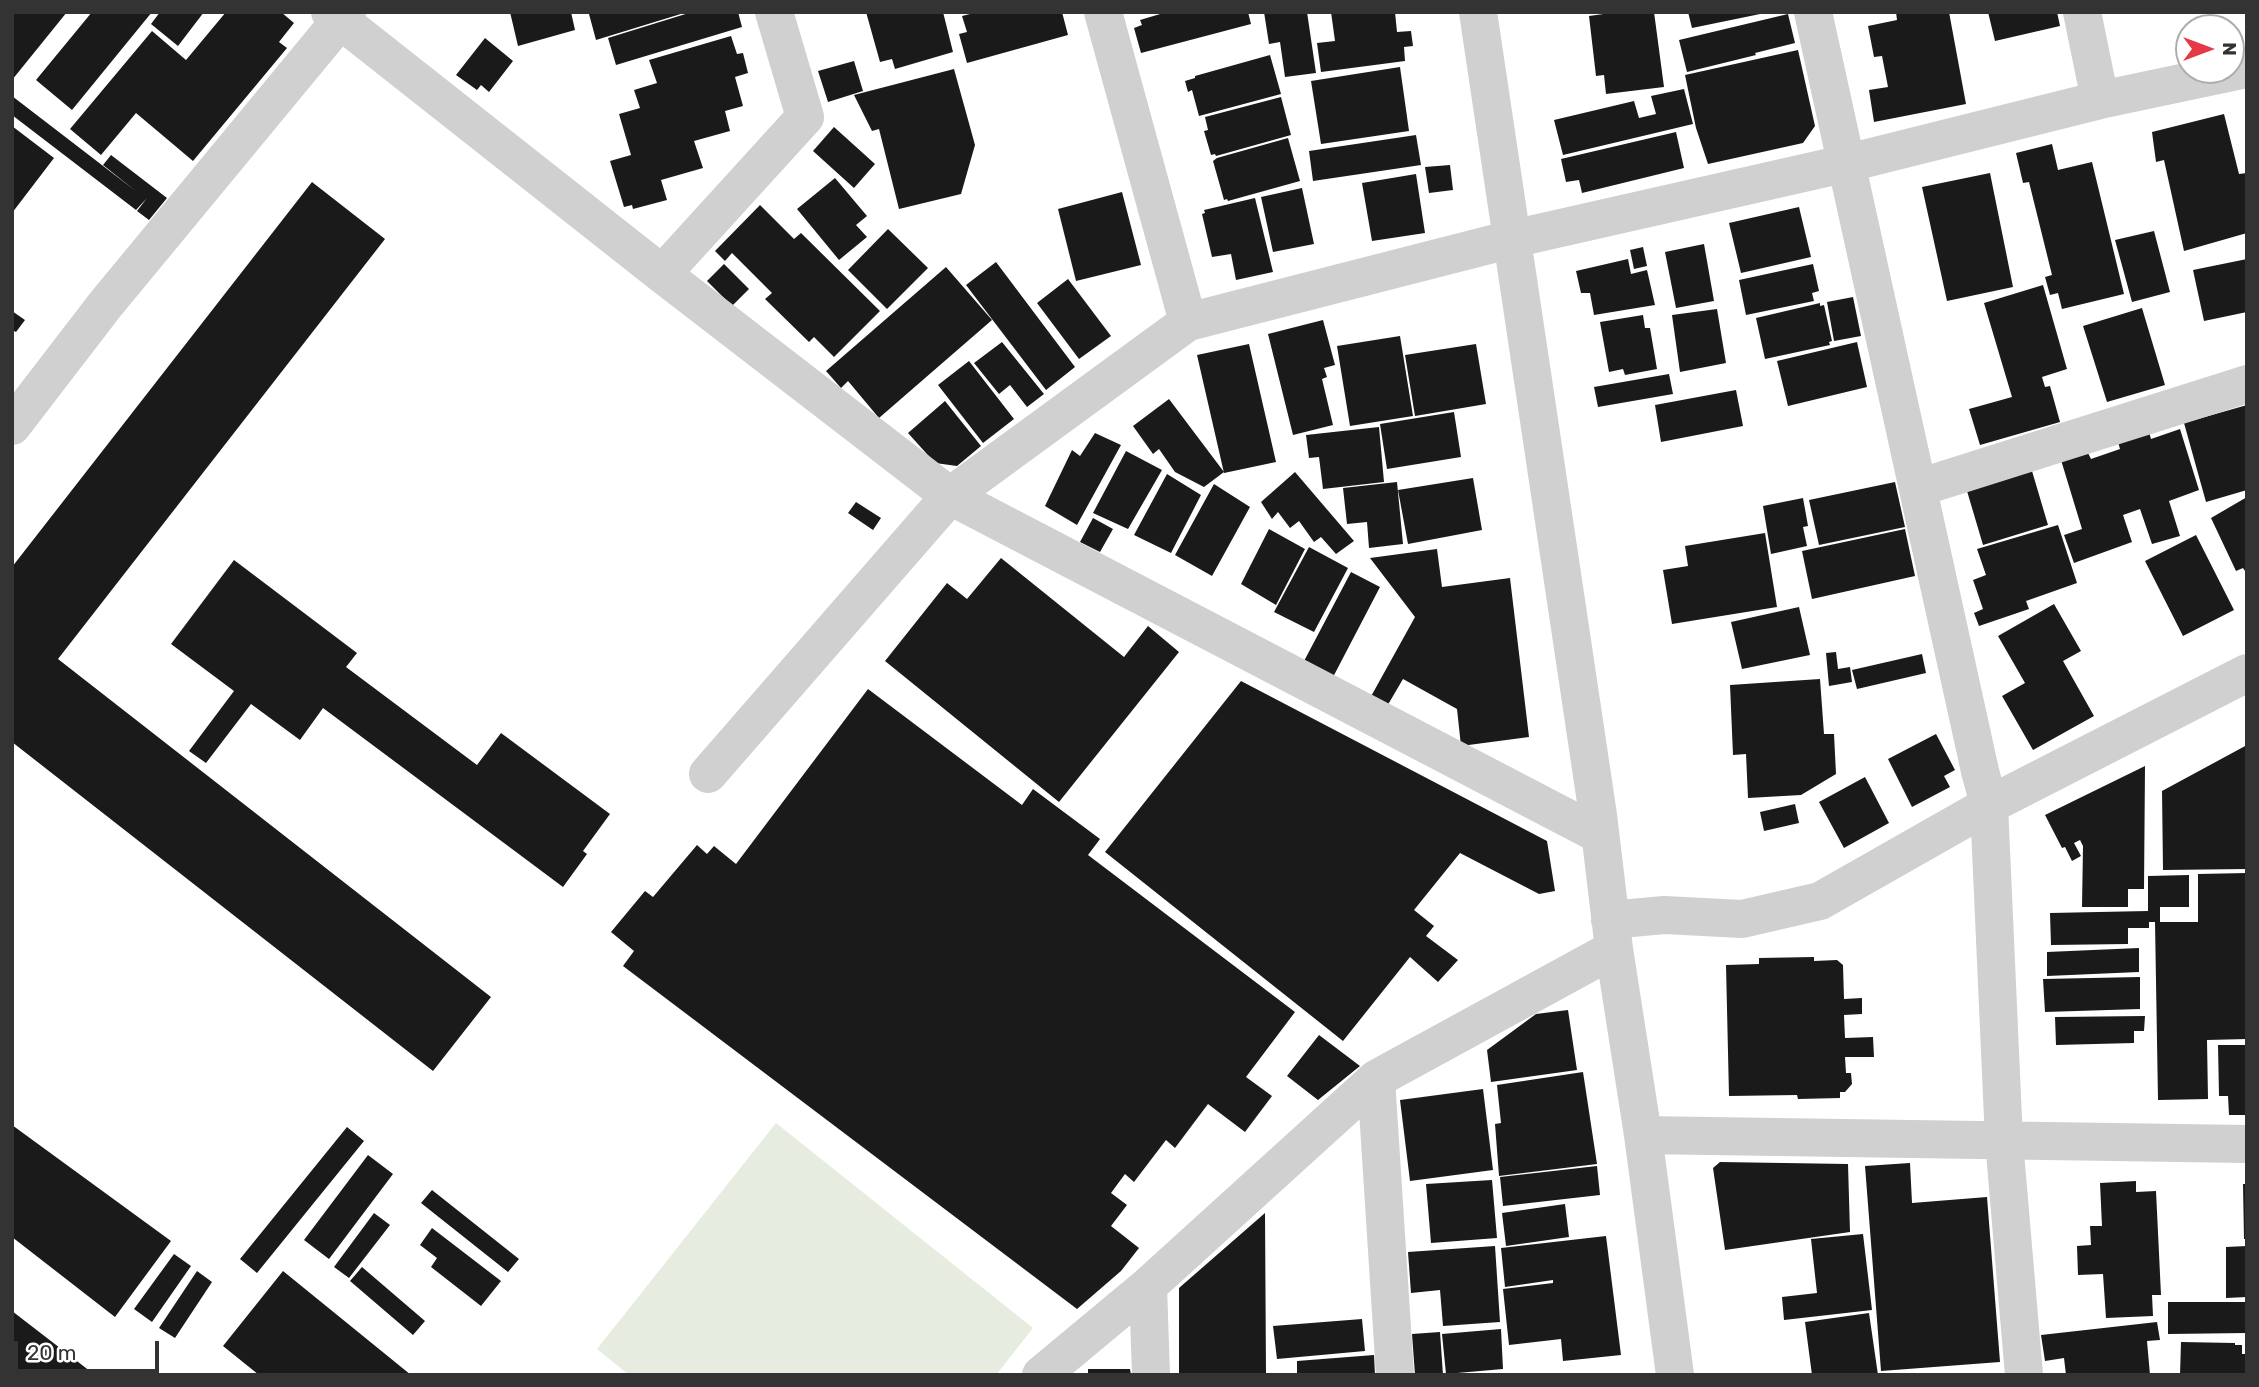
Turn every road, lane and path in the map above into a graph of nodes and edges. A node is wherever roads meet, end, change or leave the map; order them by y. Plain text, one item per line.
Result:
1 (774, 12) edge
2 (1103, 12) edge
3 (1478, 12) edge
4 (1813, 12) edge
5 (2082, 12) edge
6 (339, 15) edge
7 (2247, 69) edge
8 (2100, 100) junction
9 (1848, 163) junction
10 (1511, 239) junction
11 (662, 274) junction
12 (1188, 322) junction
13 (2247, 384) edge
14 (12, 426) edge
15 (1919, 488) junction
16 (950, 496) junction
17 (2247, 673) edge
18 (708, 774) dead end
19 (1989, 805) junction
20 (1600, 835) junction
21 (1612, 935) junction
22 (1376, 1079) junction
23 (1643, 1135) junction
24 (2004, 1140) junction
25 (2247, 1144) edge
26 (1148, 1286) junction
27 (1041, 1375) edge
28 (1151, 1375) edge
29 (1395, 1375) edge
30 (1675, 1375) edge
31 (2024, 1375) edge

1 - 11 street
2 - 12 street
3 - 10 street
4 - 9 street
5 - 8 street
6 - 11 street
6 - 14 street
7 - 8 street
8 - 9 street
9 - 10 street
9 - 15 street
10 - 12 street
10 - 20 street
11 - 16 street
12 - 16 street
13 - 15 street
15 - 19 street
16 - 18 street
16 - 20 street
17 - 19 street
19 - 21 street
19 - 24 street
20 - 21 street
21 - 22 street
21 - 23 street
22 - 26 street
22 - 29 street
23 - 24 street
23 - 30 street
24 - 25 street
24 - 31 street
26 - 27 street
26 - 28 street

